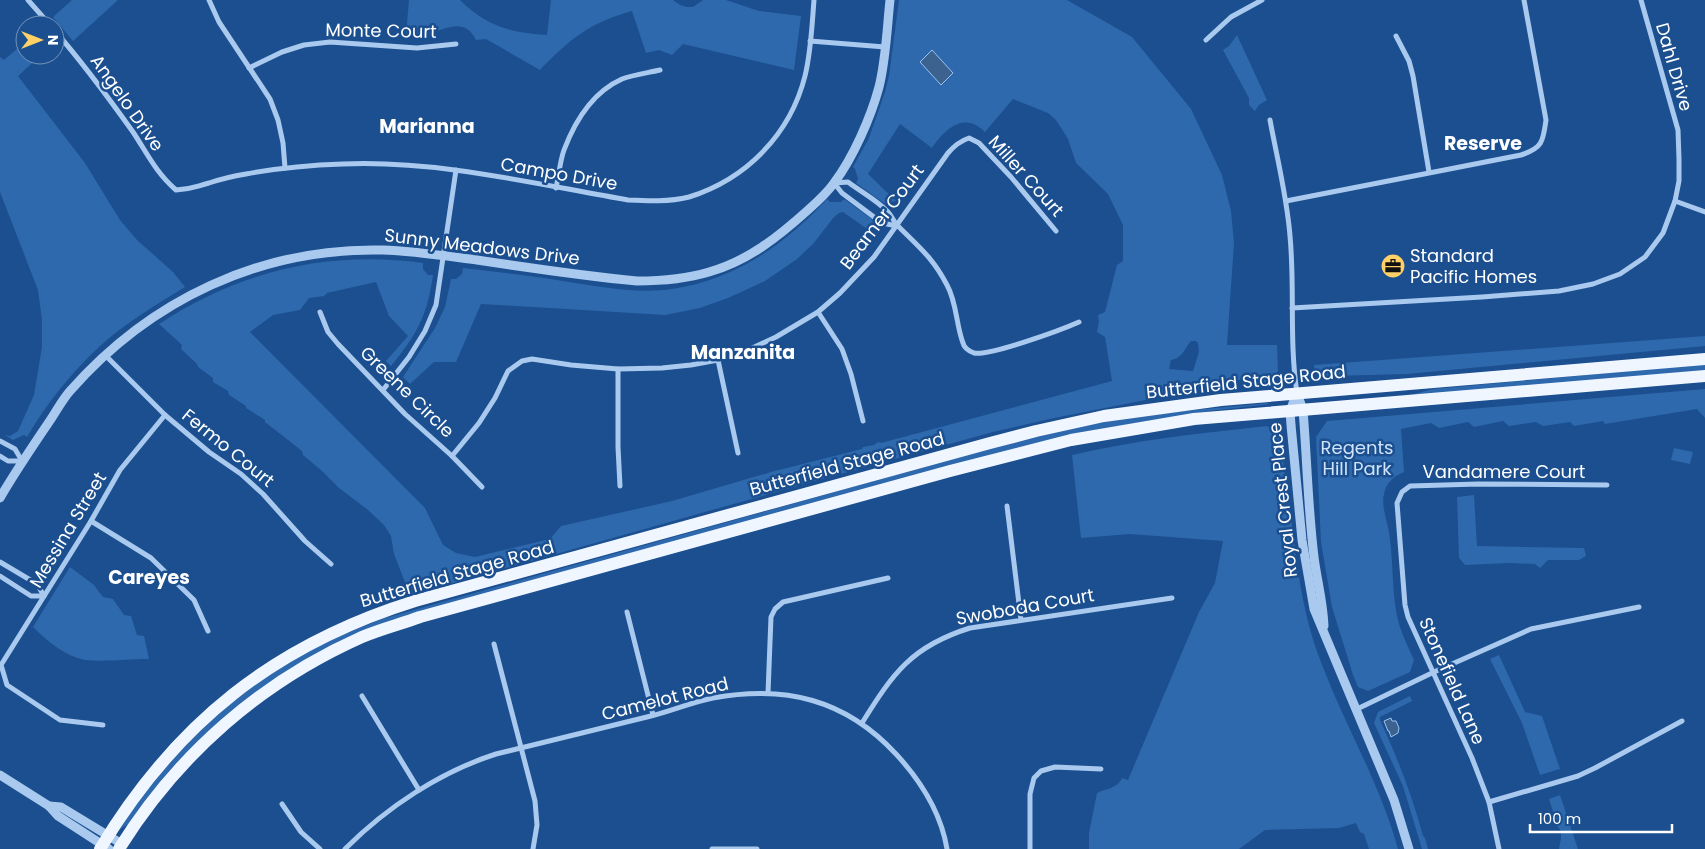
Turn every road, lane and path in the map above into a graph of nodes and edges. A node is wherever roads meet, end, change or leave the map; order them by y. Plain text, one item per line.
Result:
1 (28, 0) edge
2 (209, 0) edge
3 (814, 0) edge
4 (890, 0) edge
5 (1262, 0) edge
6 (1524, 0) edge
7 (1641, 0) edge
8 (41, 15) edge
9 (1396, 36) dead end
10 (1206, 40) dead end
11 (810, 41) junction
12 (65, 43) edge
13 (456, 44) dead end
14 (885, 47) junction
15 (250, 68) junction
16 (660, 70) dead end
17 (1270, 120) dead end
18 (976, 140) joint
19 (285, 168) junction
20 (456, 170) junction
21 (1429, 172) junction
22 (834, 184) junction
23 (556, 188) junction
24 (176, 190) joint
25 (1286, 201) junction
26 (1675, 201) junction
27 (1705, 212) edge
28 (897, 226) junction
29 (1056, 231) dead end
30 (444, 256) junction
31 (1292, 308) junction
32 (320, 312) dead end
33 (818, 312) junction
34 (1079, 322) dead end
35 (105, 355) junction
36 (1705, 358) edge
37 (718, 360) junction
38 (618, 369) junction
39 (1705, 376) edge
40 (383, 390) junction
41 (1297, 393) junction
42 (1303, 410) junction
43 (1290, 411) junction
44 (165, 415) junction
45 (863, 421) dead end
46 (0, 441) edge
47 (738, 453) dead end
48 (0, 456) edge
49 (452, 456) junction
50 (22, 461) junction
51 (1607, 485) dead end
52 (482, 486) dead end
53 (620, 486) dead end
54 (1402, 492) joint
55 (0, 498) edge
56 (1007, 506) dead end
57 (91, 521) junction
58 (0, 562) edge
59 (330, 564) dead end
60 (0, 576) edge
61 (888, 578) dead end
62 (44, 596) junction
63 (1172, 598) dead end
64 (1638, 607) dead end
65 (627, 612) dead end
66 (1021, 620) junction
67 (1324, 630) junction
68 (208, 632) dead end
69 (494, 644) dead end
70 (1, 665) edge
71 (1434, 672) junction
72 (768, 693) junction
73 (362, 696) dead end
74 (1355, 710) junction
75 (653, 715) junction
76 (1682, 720) dead end
77 (862, 723) junction
78 (103, 725) dead end
79 (522, 748) junction
80 (1101, 769) dead end
81 (0, 775) edge
82 (419, 790) junction
83 (1489, 802) junction
84 (282, 804) dead end
85 (105, 844) edge
86 (121, 847) edge
87 (320, 849) edge
88 (345, 849) edge
89 (533, 849) edge
90 (712, 849) edge
91 (757, 849) edge
92 (947, 849) edge
93 (1030, 849) edge
94 (1408, 849) edge
95 (1499, 849) edge

1 - 8 street
2 - 15 street
3 - 11 street, Campo Drive
4 - 14 street, Sunny Meadows Drive
5 - 10 street
6 - 21 street
7 - 26 street, Dahl Drive
9 - 21 street
11 - 14 street
11 - 23 street, Campo Drive
12 - 24 street, Angelo Drive
13 - 15 street, Monte Court
14 - 22 street, Sunny Meadows Drive
15 - 19 street
16 - 23 street
17 - 25 street
18 - 28 street, Beamer Court
18 - 29 street, Miller Court
19 - 20 street, Campo Drive
19 - 24 street, Campo Drive
20 - 23 street, Campo Drive
20 - 30 street
21 - 25 street
22 - 28 street
22 - 28 street
22 - 30 street, Sunny Meadows Drive
25 - 31 street
26 - 27 street
26 - 31 street, Dahl Drive
28 - 33 street, Beamer Court
28 - 34 street
30 - 35 street, Sunny Meadows Drive
30 - 40 street
31 - 41 street
32 - 40 street, Greene Circle
33 - 37 street, Beamer Court
33 - 45 street
35 - 44 street, Fermo Court
35 - 50 street, Sunny Meadows Drive
36 - 41 main road, Butterfield Stage Road
37 - 38 street, Beamer Court
37 - 47 street
38 - 49 street, Beamer Court
38 - 53 street
39 - 42 main road, Butterfield Stage Road
40 - 49 street, Greene Circle
41 - 42 street, Royal Crest Place
41 - 43 street, Royal Crest Place
41 - 85 main road, Butterfield Stage Road
42 - 43 main road, Butterfield Stage Road
42 - 67 street, Royal Crest Place
43 - 67 street, Royal Crest Place
43 - 86 main road, Butterfield Stage Road
44 - 57 street, Messina Street
44 - 59 street, Fermo Court
46 - 50 street
48 - 50 street
49 - 52 street, Greene Circle
50 - 55 street, Sunny Meadows Drive
51 - 54 street, Vandamere Court
54 - 71 street, Stonefield Lane
56 - 66 street
57 - 62 street, Messina Street
57 - 68 street
58 - 62 street
60 - 62 street
61 - 72 street
62 - 70 street, Messina Street
63 - 66 street, Swoboda Court
64 - 71 street
65 - 75 street
66 - 77 street, Swoboda Court
67 - 74 street, Royal Crest Place
69 - 79 street
70 - 78 street
71 - 74 street
71 - 83 street, Stonefield Lane
72 - 75 street, Camelot Road
72 - 77 street, Camelot Road
73 - 82 street
74 - 94 street, Royal Crest Place
75 - 79 street, Camelot Road
76 - 83 street
77 - 92 street, Camelot Road
79 - 82 street, Camelot Road
79 - 89 street
80 - 93 street
81 - 85 street
82 - 88 street, Camelot Road
83 - 95 street, Stonefield Lane
84 - 87 street
85 - 86 street
90 - 91 street

